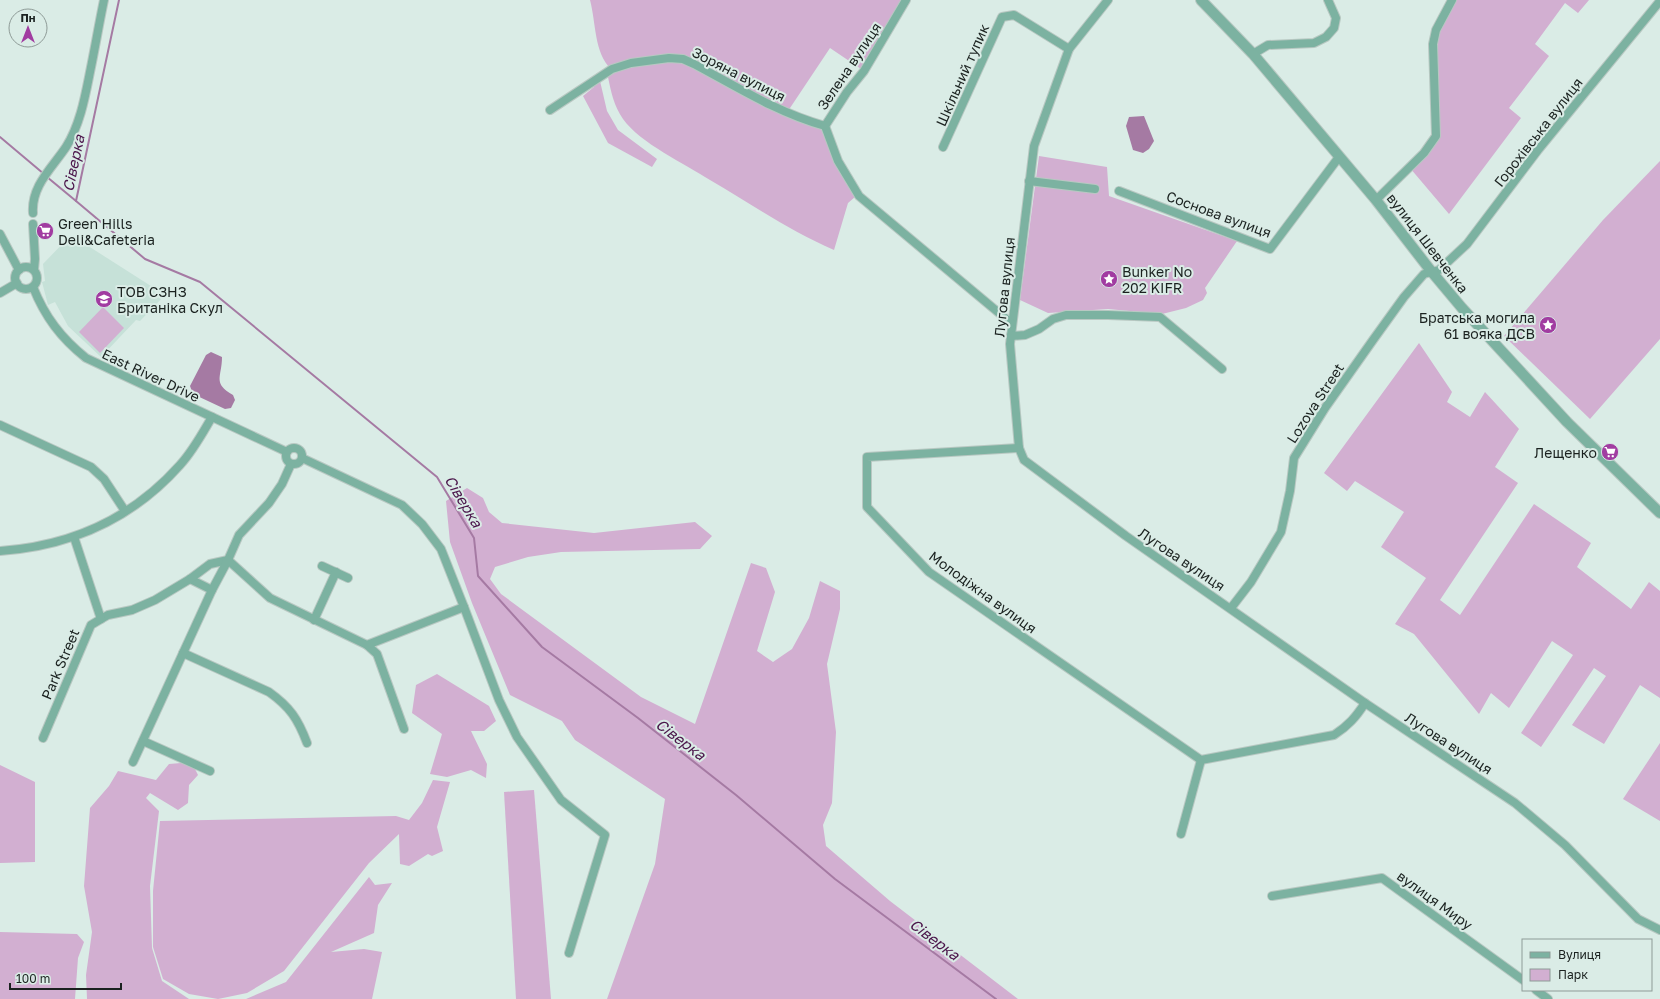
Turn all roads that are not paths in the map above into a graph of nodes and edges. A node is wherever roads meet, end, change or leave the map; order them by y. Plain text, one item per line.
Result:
1 (104, 0) edge
2 (906, 0) edge
3 (1108, 0) edge
4 (1201, 0) edge
5 (1328, 0) edge
6 (1452, 0) edge
7 (1660, 2) edge
8 (1069, 49) junction
9 (1253, 54) junction
10 (550, 110) dead end
11 (825, 126) junction
12 (943, 147) dead end
13 (1339, 157) junction
14 (1029, 182) junction
15 (1095, 188) dead end
16 (1120, 191) dead end
17 (1376, 200) junction
18 (33, 213) dead end
19 (33, 224) dead end
20 (0, 234) edge
21 (19, 270) junction
22 (34, 270) junction
23 (1431, 271) junction
24 (16, 283) junction
25 (32, 287) junction
26 (0, 293) edge
27 (1012, 323) junction
28 (1011, 336) junction
29 (1222, 369) dead end
30 (212, 417) junction
31 (0, 425) edge
32 (1020, 448) junction
33 (287, 452) junction
34 (302, 458) junction
35 (292, 464) junction
36 (125, 511) junction
37 (1660, 513) edge
38 (74, 538) junction
39 (0, 551) edge
40 (228, 560) junction
41 (322, 566) dead end
42 (336, 572) junction
43 (348, 578) dead end
44 (190, 579) junction
45 (212, 590) junction
46 (464, 607) junction
47 (1231, 608) junction
48 (101, 618) junction
49 (314, 620) junction
50 (367, 646) junction
51 (183, 653) junction
52 (1364, 703) junction
53 (404, 729) dead end
54 (43, 738) dead end
55 (143, 741) junction
56 (307, 743) dead end
57 (1201, 760) junction
58 (133, 762) dead end
59 (210, 771) dead end
60 (1181, 834) dead end
61 (1272, 896) dead end
62 (1660, 930) edge
63 (569, 953) dead end
64 (1522, 979) edge
65 (1537, 991) edge
66 (1548, 999) edge

1 - 18 street
2 - 11 street, Зелена вулиця
3 - 8 street, Лугова вулиця
4 - 9 street, вулиця Шевченка
5 - 9 street
6 - 17 street
7 - 23 street, Горохівська вулиця
8 - 12 street, Шкільний тупик
8 - 14 street, Лугова вулиця
9 - 13 street, вулиця Шевченка
10 - 11 street, Зоряна вулиця
11 - 27 street
13 - 16 street, Соснова вулиця
13 - 17 street, вулиця Шевченка
14 - 15 street
14 - 27 street, Лугова вулиця
17 - 23 street, вулиця Шевченка
19 - 22 street
20 - 21 street
21 - 22 street
21 - 24 street
22 - 25 street
23 - 37 street, вулиця Шевченка
23 - 47 street, Lozova Street
24 - 25 street
24 - 26 street
25 - 30 street, Еаst Rіvеr Drive
27 - 28 street, Лугова вулиця
28 - 29 street
28 - 32 street, Лугова вулиця
30 - 33 street, Еаst Rіvеr Drive
30 - 36 street
31 - 36 street
32 - 47 street, Лугова вулиця
32 - 57 street, Молодіжна вулиця
33 - 34 street
33 - 35 street
34 - 35 street
34 - 46 street
35 - 40 street
36 - 38 street
38 - 39 street
38 - 48 street
40 - 44 street
40 - 45 street
40 - 49 street
41 - 42 street
42 - 43 street
42 - 49 street
44 - 45 street
44 - 48 street
45 - 51 street
46 - 50 street
46 - 63 street
47 - 52 street, Лугова вулиця
48 - 54 street, Park Street
49 - 50 street
50 - 53 street
51 - 55 street
51 - 56 street
52 - 57 street
52 - 62 street, Лугова вулиця
55 - 58 street
55 - 59 street
57 - 60 street
61 - 64 street, вулиця Миру
65 - 66 street

